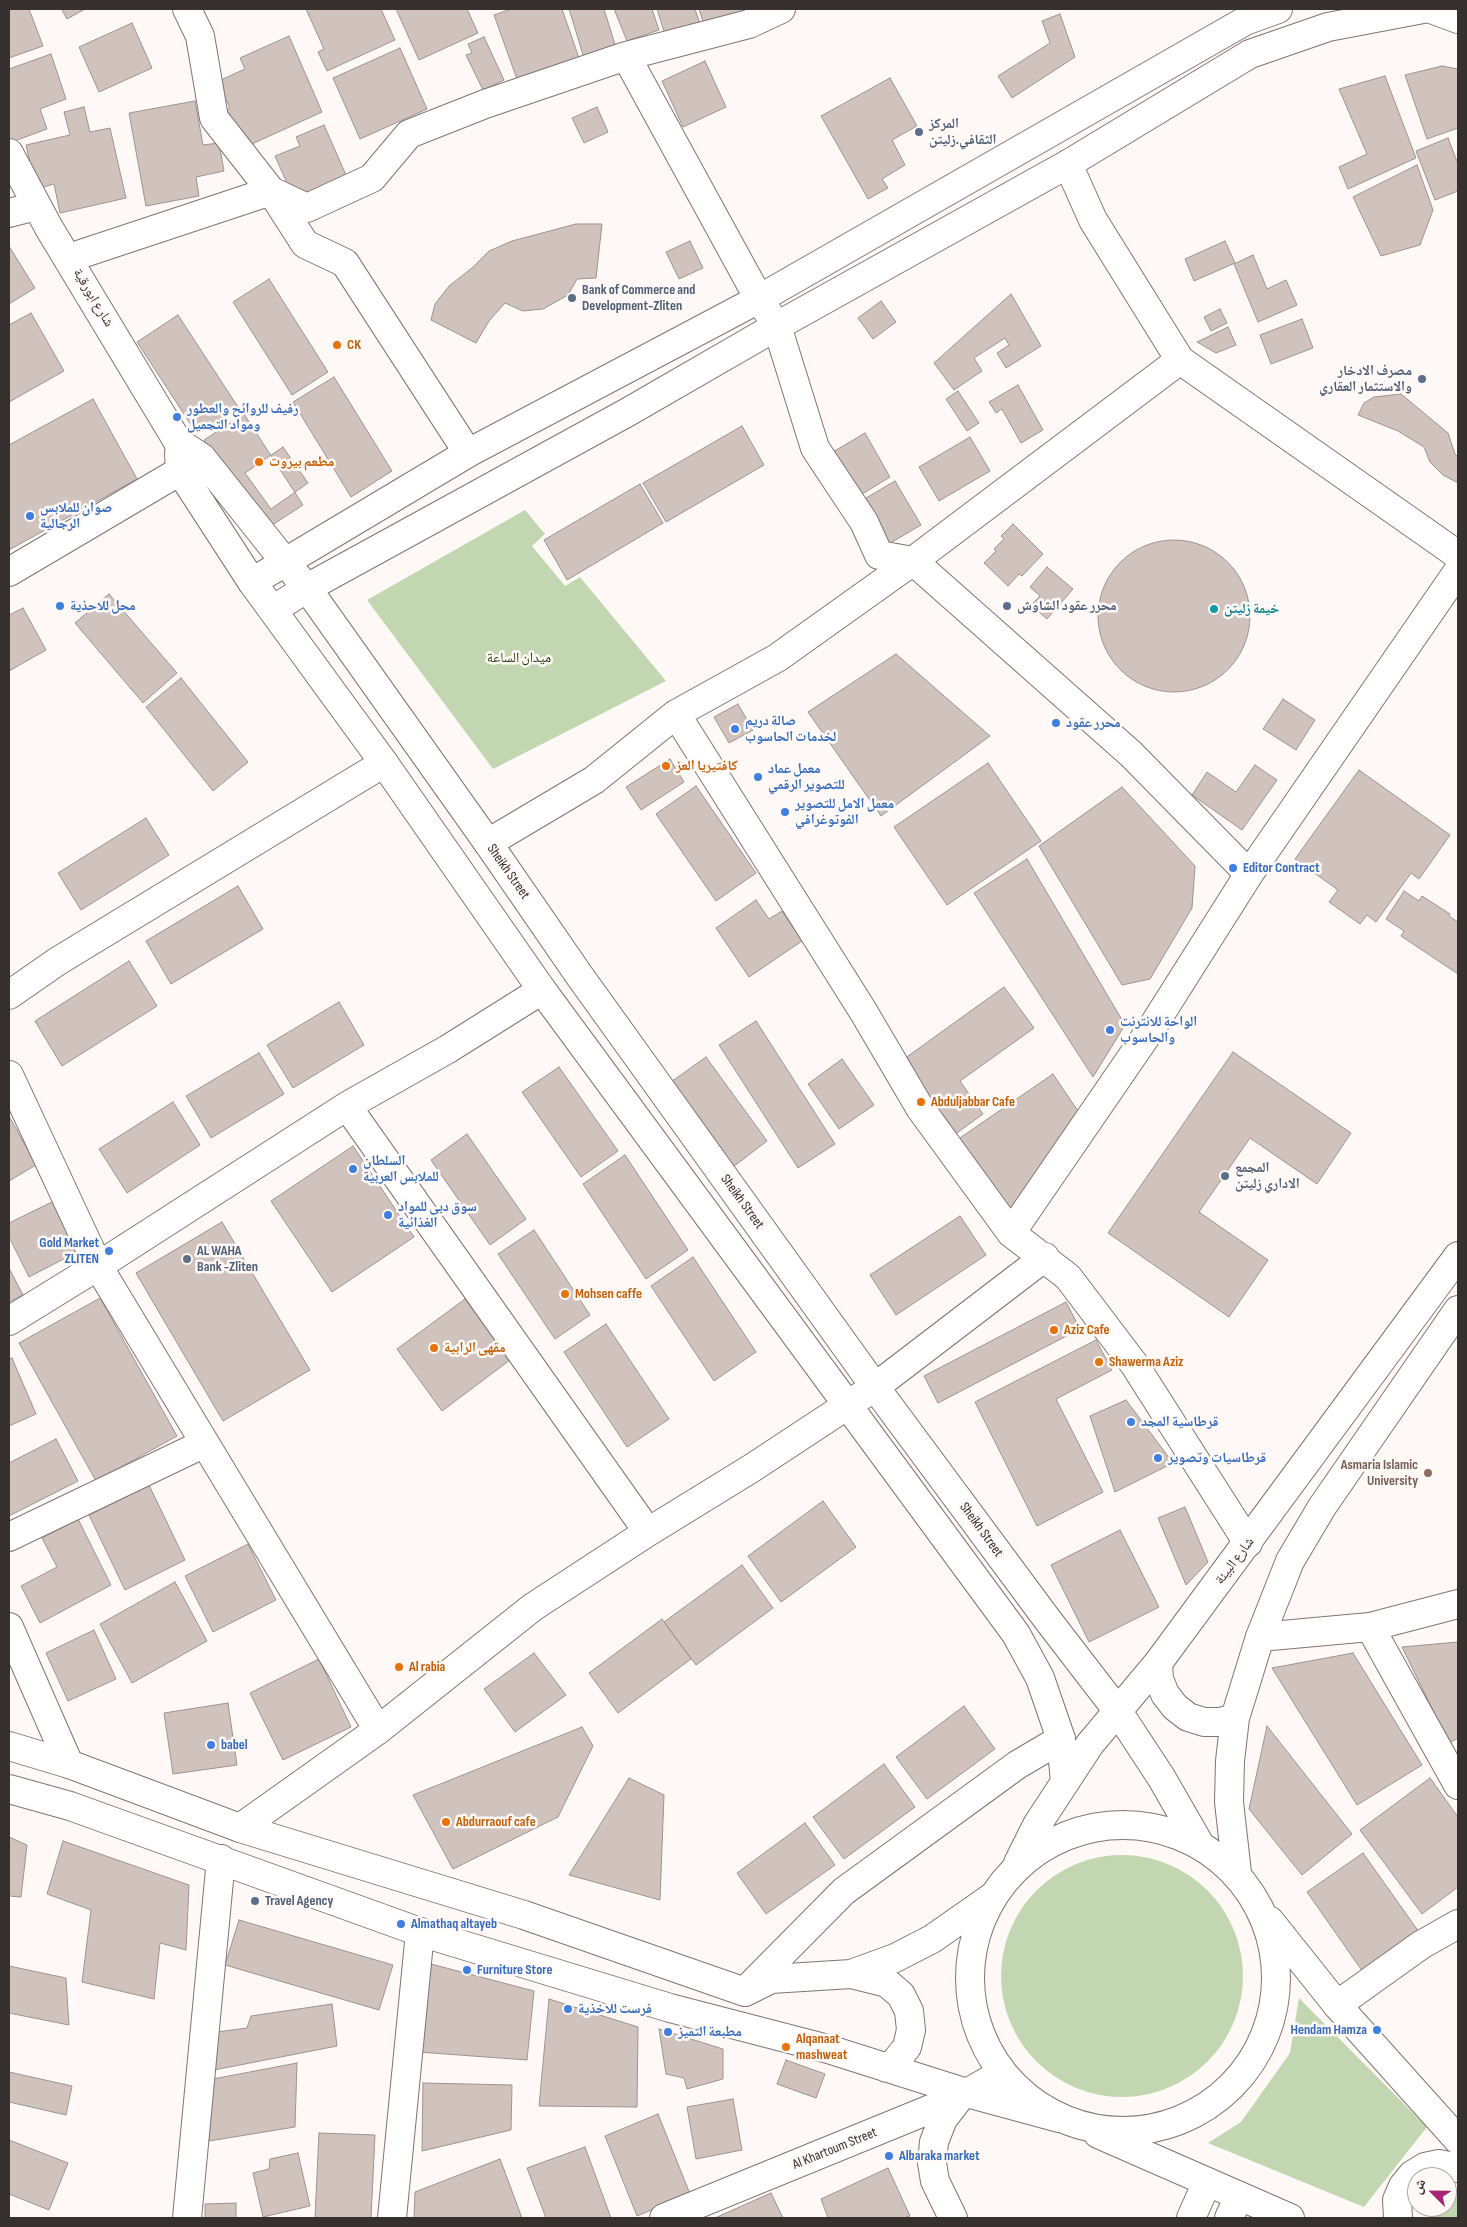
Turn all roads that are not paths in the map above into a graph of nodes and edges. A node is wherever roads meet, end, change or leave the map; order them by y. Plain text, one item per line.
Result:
1 (187, 9) edge
2 (781, 9) edge
3 (1278, 9) edge
4 (1423, 9) edge
5 (1432, 9) edge
6 (1248, 15) edge
7 (1458, 19) edge
8 (626, 56) junction
9 (9, 153) edge
10 (1068, 164) junction
11 (271, 191) junction
12 (36, 206) junction
13 (9, 213) edge
14 (69, 258) junction
15 (759, 299) junction
16 (777, 326) junction
17 (1180, 360) junction
18 (468, 453) junction
19 (191, 464) junction
20 (1458, 555) edge
21 (913, 561) junction
22 (285, 562) junction
23 (1458, 571) edge
24 (9, 572) edge
25 (252, 582) junction
26 (307, 588) junction
27 (273, 610) junction
28 (676, 714) junction
29 (384, 763) junction
30 (488, 843) junction
31 (1249, 874) junction
32 (542, 990) junction
33 (9, 995) edge
34 (9, 1075) edge
35 (347, 1106) junction
36 (1011, 1233) junction
37 (1458, 1256) edge
38 (1044, 1257) junction
39 (98, 1266) junction
40 (1458, 1310) edge
41 (9, 1321) edge
42 (875, 1387) junction
43 (847, 1406) junction
44 (205, 1442) junction
45 (648, 1532) junction
46 (9, 1537) edge
47 (1248, 1543) junction
48 (1458, 1604) edge
49 (9, 1627) edge
50 (1370, 1627) junction
51 (1260, 1637) junction
52 (1158, 1663) junction
53 (1117, 1710) junction
54 (1235, 1718) junction
55 (378, 1730) junction
56 (1061, 1739) junction
57 (9, 1746) edge
58 (69, 1764) junction
59 (1065, 1782) junction
60 (1458, 1785) edge
61 (9, 1789) edge
62 (240, 1828) junction
63 (1199, 1843) junction
64 (222, 1859) junction
65 (1016, 1867) junction
66 (1237, 1874) junction
67 (992, 1897) junction
68 (1261, 1910) junction
69 (1458, 1924) edge
70 (420, 1932) junction
71 (851, 1974) junction
72 (745, 1992) junction
73 (1337, 2005) junction
74 (887, 2068) junction
75 (1002, 2073) junction
76 (963, 2095) junction
77 (1069, 2122) junction
78 (1458, 2140) edge
79 (1458, 2168) edge
80 (1207, 2182) junction
81 (1234, 2207) edge
82 (187, 2218) edge
83 (392, 2218) edge
84 (664, 2218) edge
85 (953, 2218) edge
86 (1191, 2218) edge
87 (1290, 2218) edge
88 (1398, 2218) edge

1 - 11 street
2 - 8 street
3 - 6 street
4 - 10 street
5 - 7 street
6 - 15 street
8 - 11 street
8 - 15 street
9 - 12 street, شارع ابورقية
10 - 16 street
10 - 17 street
11 - 14 street
11 - 18 street
12 - 13 street
12 - 14 street, شارع ابورقية
14 - 19 street, شارع ابورقية
15 - 16 street
15 - 18 street
16 - 21 street
16 - 26 street
17 - 20 street
17 - 21 street
18 - 22 street
19 - 22 street, Sheikh Street
19 - 24 street
19 - 25 street
21 - 28 street
21 - 31 street
22 - 25 street
22 - 26 street, Sheikh Street
23 - 31 street
25 - 27 street
26 - 27 street
26 - 30 street, Sheikh Street
27 - 29 street
28 - 30 street
28 - 36 street
29 - 32 street
29 - 33 street
30 - 42 street, Sheikh Street
31 - 36 street
32 - 35 street
32 - 43 street
34 - 39 street
35 - 39 street
35 - 45 street
36 - 38 street
37 - 47 street, شارع البيئة
38 - 42 street
38 - 47 street
39 - 41 street
39 - 44 street
40 - 51 street
42 - 43 street
42 - 53 street, Sheikh Street
43 - 45 street
43 - 56 street
44 - 46 street
44 - 55 street
45 - 55 street
47 - 52 street, شارع البيئة
48 - 50 street
49 - 58 street
50 - 51 street
50 - 60 street
51 - 54 street
52 - 53 street, شارع البيئة
52 - 54 street
53 - 59 street, شارع البيئة
53 - 63 street, Sheikh Street
54 - 66 street
55 - 62 street
56 - 59 street
56 - 72 street
57 - 58 street
58 - 62 street
59 - 65 street, شارع البيئة
61 - 64 street
62 - 72 street
63 - 65 street
63 - 66 street
64 - 70 street
64 - 82 street
65 - 67 street
66 - 68 street
67 - 71 street
67 - 75 street
68 - 73 street
68 - 77 street
69 - 73 street
70 - 74 street
70 - 83 street
71 - 72 street
71 - 74 street
73 - 78 street
74 - 76 street
75 - 76 street, Al Khartoum Street
75 - 77 street
76 - 77 street
76 - 84 street, Al Khartoum Street
76 - 85 street
77 - 80 street
79 - 88 street
80 - 81 street
80 - 86 street
81 - 87 street

